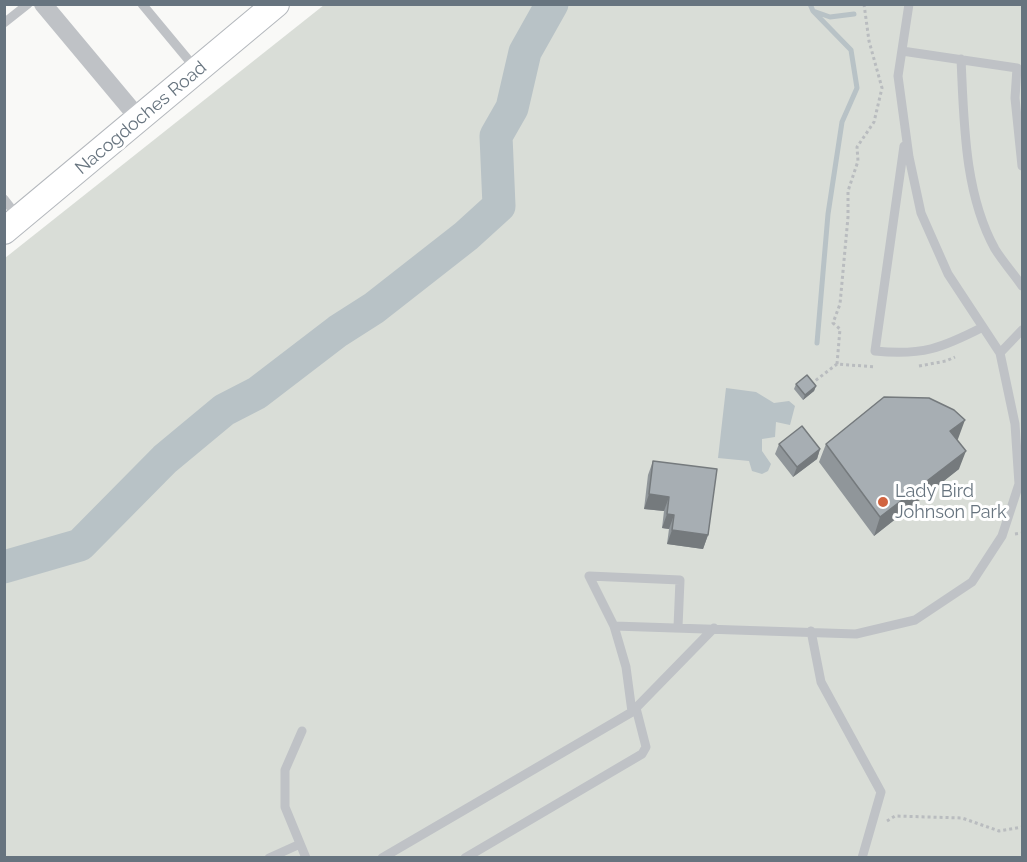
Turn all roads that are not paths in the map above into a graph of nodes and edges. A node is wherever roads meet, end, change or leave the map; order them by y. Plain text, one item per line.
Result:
1 (28, 4) edge
2 (44, 4) edge
3 (142, 4) edge
4 (276, 4) edge
5 (909, 4) edge
6 (4, 23) edge
7 (902, 51) junction
8 (961, 59) junction
9 (197, 71) junction
10 (140, 120) junction
11 (906, 134) junction
12 (1023, 166) edge
13 (10, 216) edge
14 (1023, 286) edge
15 (983, 327) junction
16 (1023, 330) edge
17 (1000, 353) junction
18 (614, 626) junction
19 (678, 627) junction
20 (714, 628) junction
21 (811, 631) junction
22 (634, 710) junction
23 (302, 732) dead end
24 (300, 844) junction
25 (269, 858) edge
26 (306, 858) edge
27 (382, 858) edge
28 (465, 858) edge
29 (862, 858) edge

1 - 6 lane
2 - 10 street
3 - 9 lane
4 - 9 main road, Nacogdoches Road
5 - 7 lane
7 - 8 lane
7 - 11 lane
8 - 12 lane
8 - 14 lane
9 - 10 main road, Nacogdoches Road
10 - 13 main road, Nacogdoches Road
11 - 15 lane
11 - 15 lane
15 - 17 lane
16 - 17 lane
17 - 21 lane
18 - 19 lane
18 - 19 lane
18 - 22 lane
19 - 20 lane
20 - 21 lane
20 - 22 lane
21 - 29 lane
22 - 27 lane
22 - 28 lane
23 - 24 lane
24 - 25 lane
24 - 26 lane

